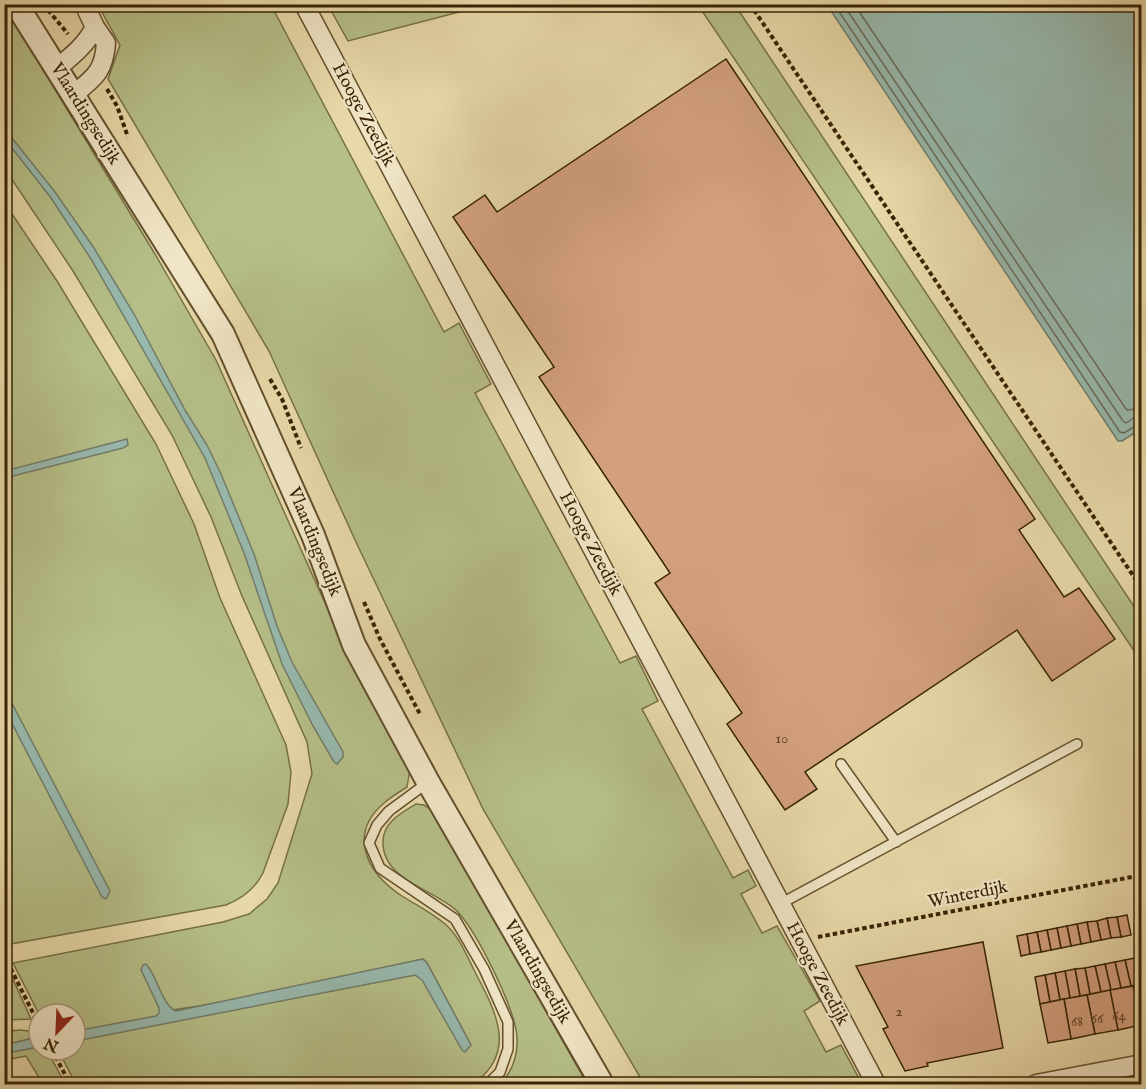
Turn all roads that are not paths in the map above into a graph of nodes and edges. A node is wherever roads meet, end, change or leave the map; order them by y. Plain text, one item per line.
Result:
1 (16, 4) edge
2 (84, 4) edge
3 (304, 4) edge
4 (94, 27) junction
5 (56, 69) junction
6 (73, 95) junction
7 (1077, 744) dead end
8 (841, 764) dead end
9 (428, 782) junction
10 (896, 842) junction
11 (780, 904) junction
12 (1142, 1064) edge
13 (488, 1084) edge
14 (602, 1084) edge
15 (876, 1084) edge
16 (1036, 1084) edge

1 - 5 street, Vlaardingsedijk
2 - 4 street
3 - 11 street, Hooge Zeedijk
4 - 5 street
4 - 6 street
5 - 6 street, Vlaardingsedijk
6 - 9 street, Vlaardingsedijk
7 - 10 lane
8 - 10 lane
9 - 13 lane
9 - 14 street, Vlaardingsedijk
10 - 11 lane
11 - 15 street, Hooge Zeedijk
12 - 16 street

